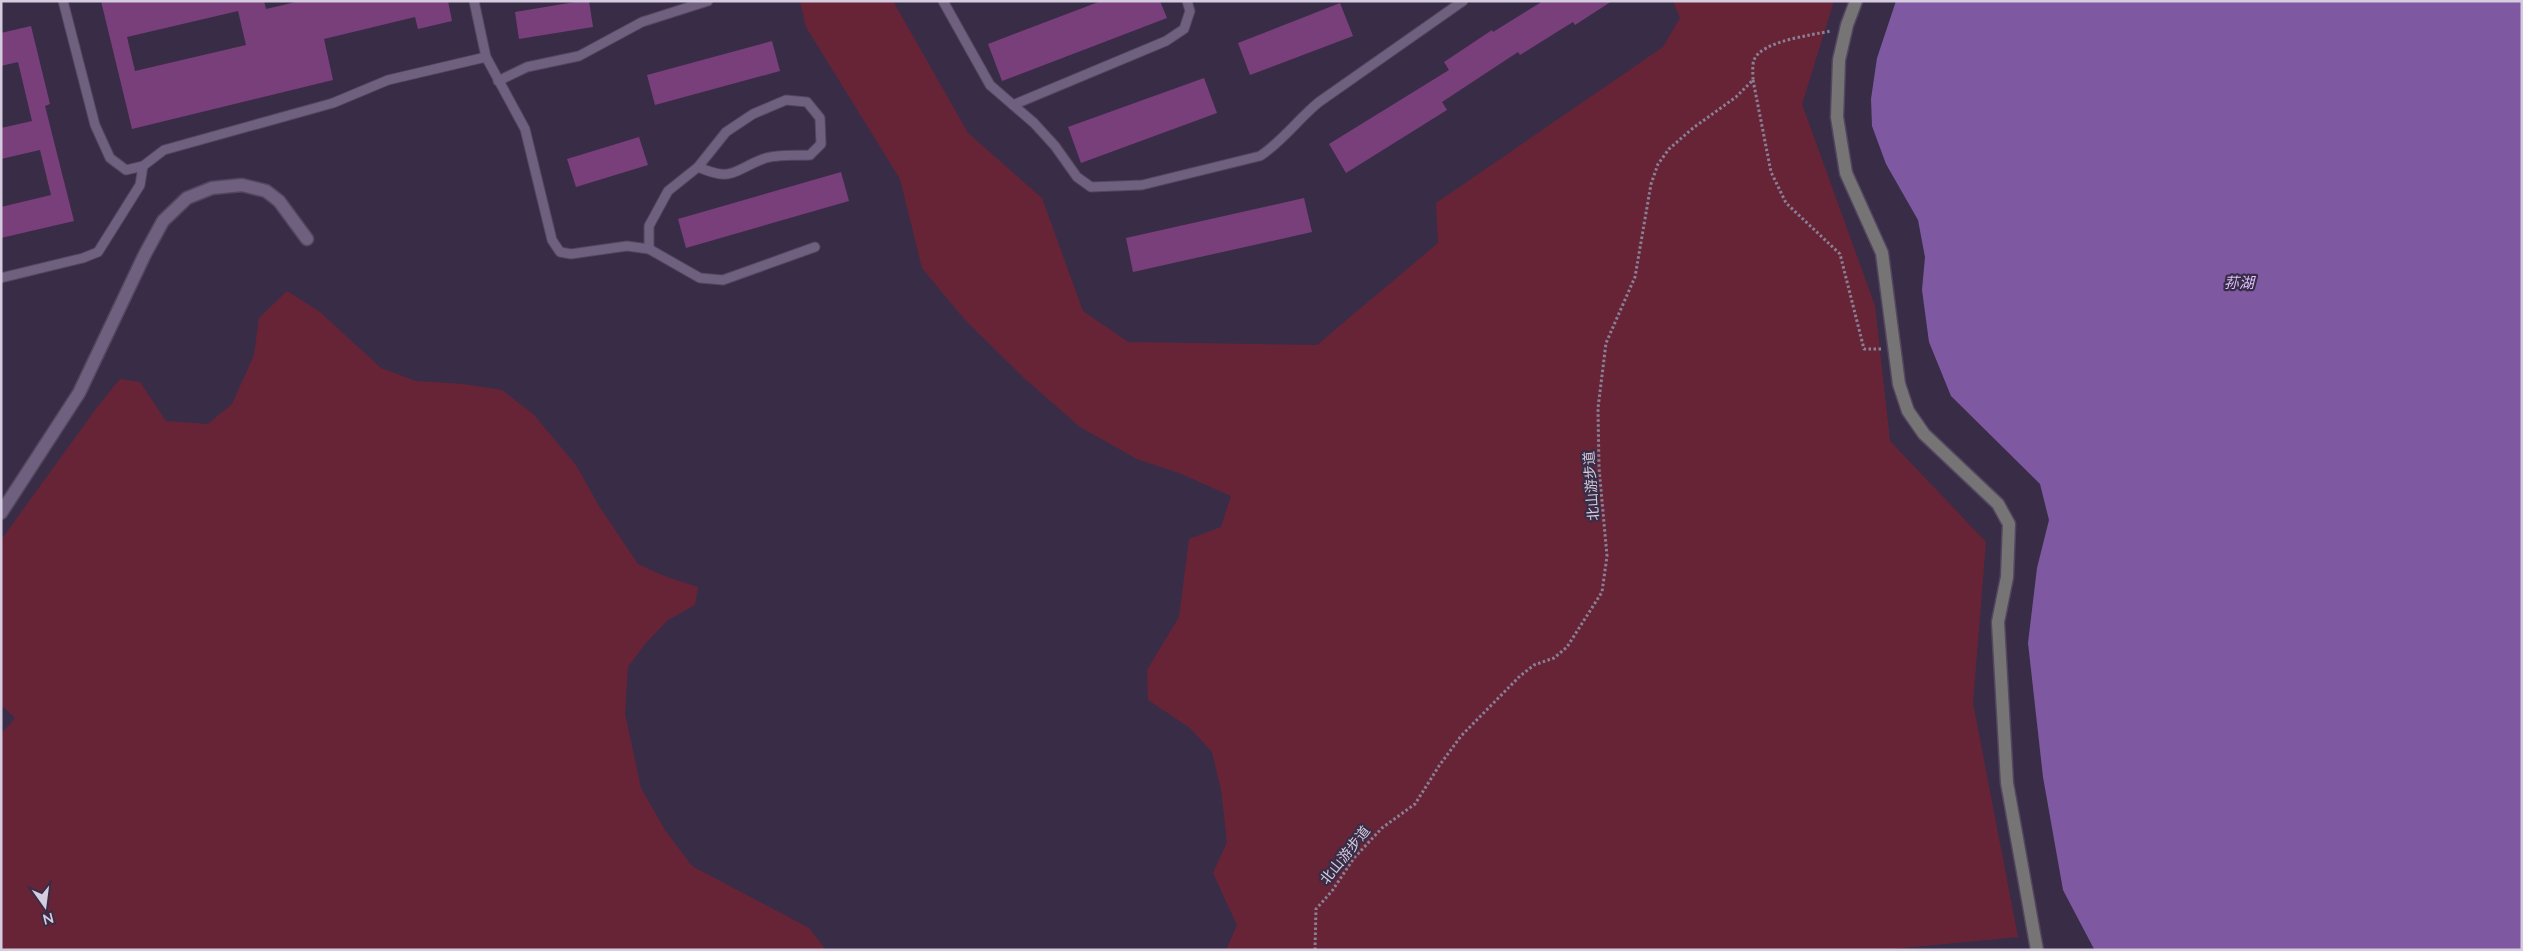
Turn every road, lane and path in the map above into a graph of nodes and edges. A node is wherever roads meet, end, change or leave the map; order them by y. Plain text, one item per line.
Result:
1 (63, 1) edge
2 (474, 1) edge
3 (708, 1) edge
4 (943, 1) edge
5 (1186, 1) edge
6 (1463, 1) edge
7 (1856, 1) edge
8 (1847, 25) junction
9 (486, 57) junction
10 (1753, 80) junction
11 (498, 81) junction
12 (1013, 105) junction
13 (143, 166) junction
14 (698, 167) junction
15 (307, 239) dead end
16 (815, 247) dead end
17 (649, 249) junction
18 (1, 278) edge
19 (1894, 349) junction
20 (1, 513) edge
21 (1315, 950) edge
22 (2037, 950) edge

1 - 13 lane
2 - 9 lane
3 - 11 lane
4 - 12 lane
5 - 12 lane
6 - 12 lane
7 - 8 main road
8 - 10 path
8 - 19 main road
9 - 11 lane
9 - 13 lane
10 - 19 path
10 - 21 path, 北山游步道
11 - 17 lane
13 - 18 lane
14 - 14 lane
14 - 17 lane
15 - 20 street
16 - 17 lane
19 - 22 main road

